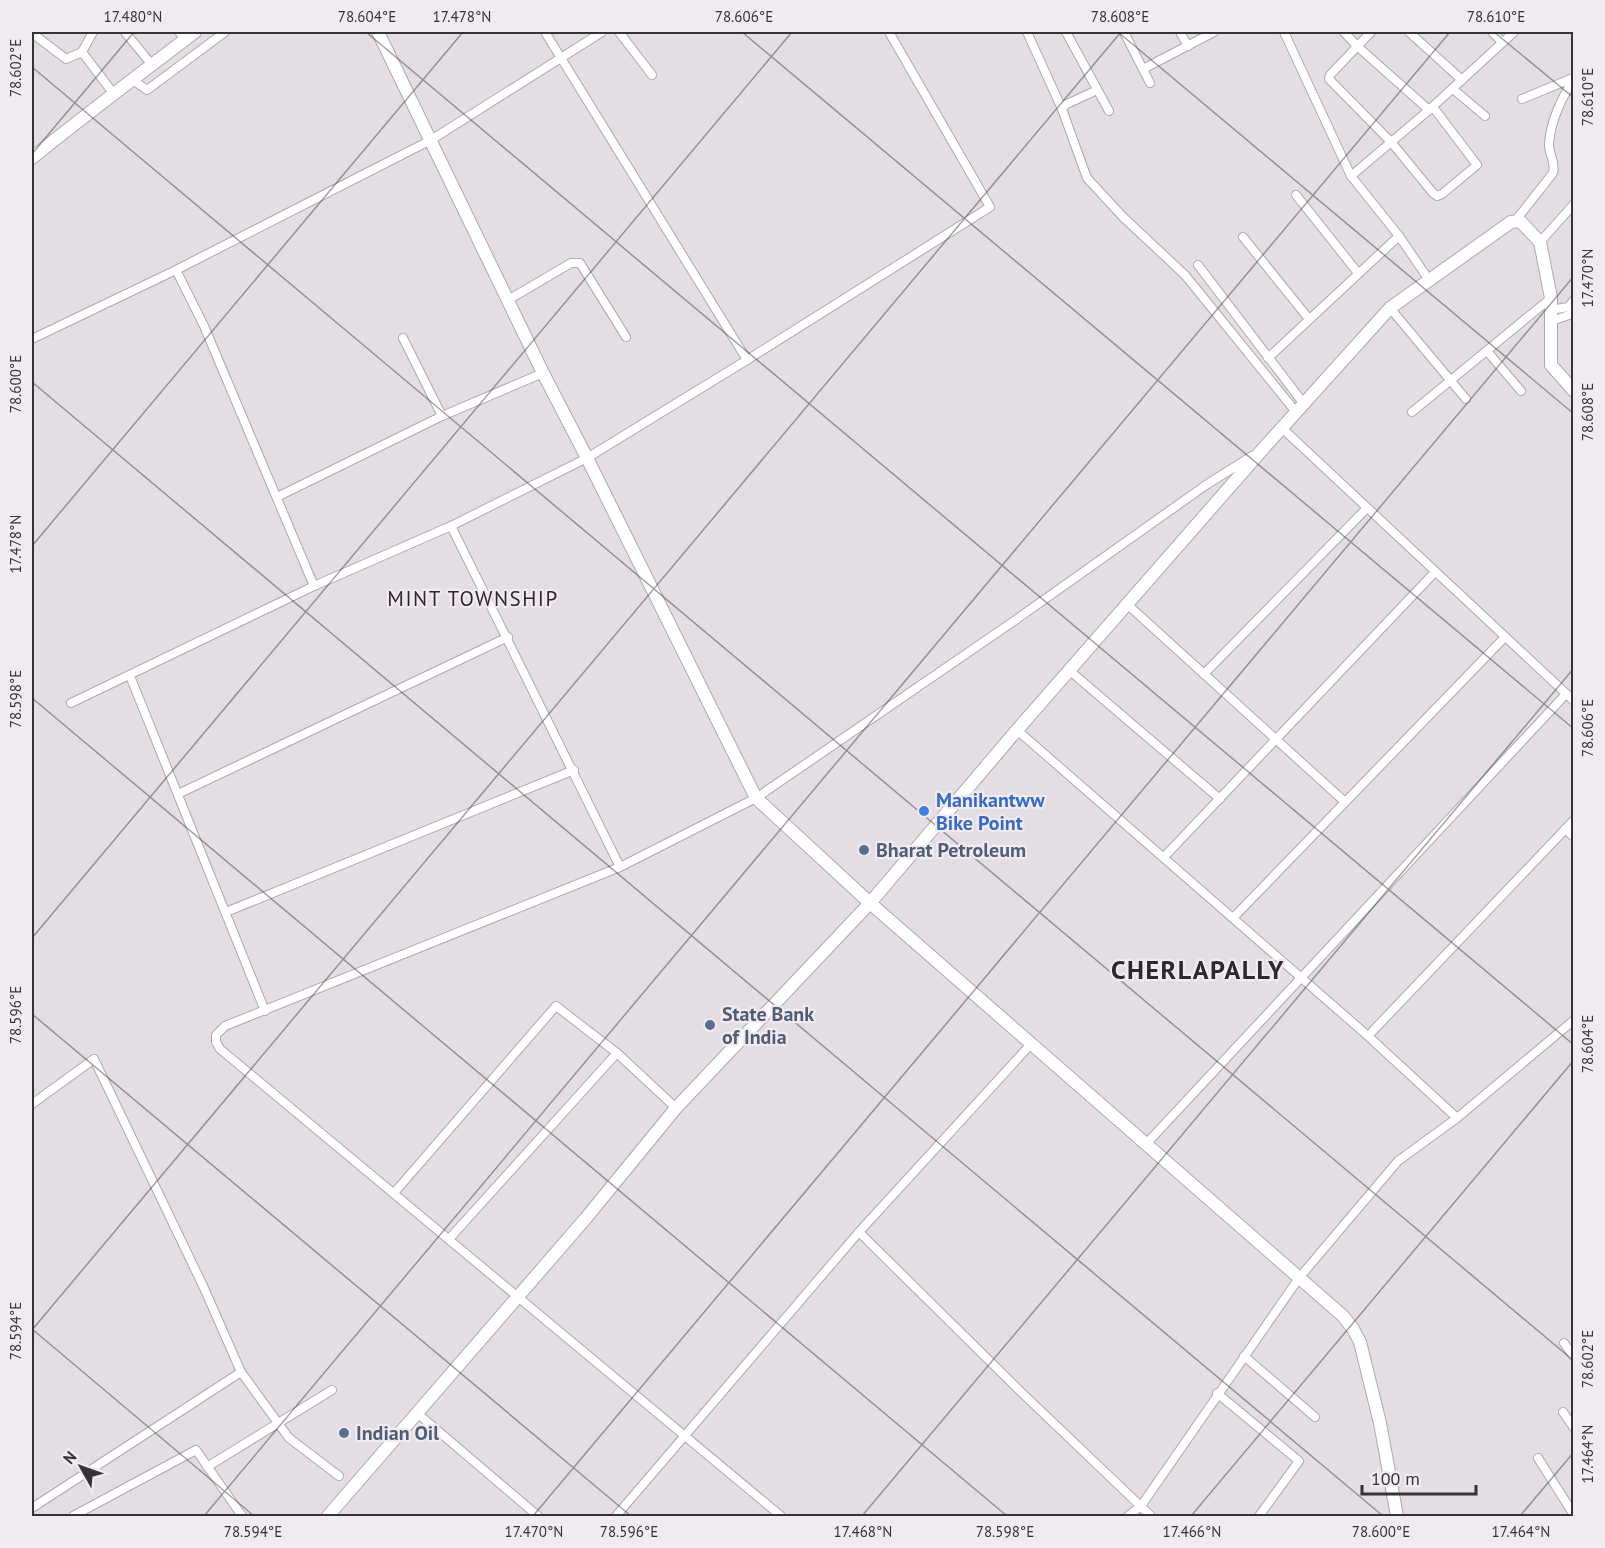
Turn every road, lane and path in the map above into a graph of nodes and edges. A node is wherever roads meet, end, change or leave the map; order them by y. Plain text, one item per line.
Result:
1 (93, 32) edge
2 (125, 32) edge
3 (225, 32) edge
4 (378, 32) edge
5 (545, 32) edge
6 (602, 32) edge
7 (619, 32) edge
8 (889, 32) edge
9 (1027, 32) edge
10 (1066, 32) edge
11 (1124, 32) edge
12 (1180, 32) edge
13 (1214, 32) edge
14 (1284, 32) edge
15 (1344, 32) edge
16 (1371, 32) edge
17 (1408, 32) edge
18 (1492, 32) edge
19 (1514, 32) edge
20 (32, 33) edge
21 (186, 34) edge
22 (1502, 42) junction
23 (1188, 45) junction
24 (1357, 46) junction
25 (82, 52) junction
26 (562, 58) junction
27 (152, 65) junction
28 (1143, 69) junction
29 (652, 75) dead end
30 (1573, 78) edge
31 (133, 80) junction
32 (1462, 80) junction
33 (1150, 83) dead end
34 (1453, 88) junction
35 (1097, 90) junction
36 (113, 93) junction
37 (1522, 99) dead end
38 (1062, 109) junction
39 (1431, 109) junction
40 (1109, 111) dead end
41 (1485, 116) dead end
42 (431, 141) junction
43 (1392, 143) junction
44 (32, 158) edge
45 (1351, 176) junction
46 (1296, 195) dead end
47 (1574, 204) edge
48 (1516, 220) junction
49 (1399, 236) junction
50 (1243, 237) dead end
51 (1540, 242) junction
52 (1198, 266) dead end
53 (176, 270) junction
54 (1358, 273) junction
55 (1429, 280) junction
56 (508, 300) junction
57 (1574, 300) edge
58 (1390, 308) junction
59 (1551, 310) junction
60 (1573, 312) edge
61 (1309, 319) junction
62 (626, 337) dead end
63 (403, 338) dead end
64 (32, 339) edge
65 (1487, 351) junction
66 (1268, 358) junction
67 (747, 360) junction
68 (543, 373) junction
69 (1450, 381) junction
70 (1521, 391) dead end
71 (1574, 391) edge
72 (1466, 399) dead end
73 (1300, 408) junction
74 (1412, 412) dead end
75 (442, 416) junction
76 (1283, 429) junction
77 (1262, 450) junction
78 (587, 458) junction
79 (278, 497) junction
80 (1367, 508) junction
81 (451, 526) junction
82 (1436, 572) junction
83 (314, 586) junction
84 (1128, 605) junction
85 (1505, 636) junction
86 (508, 637) junction
87 (1070, 671) junction
88 (1204, 674) junction
89 (130, 676) junction
90 (1566, 694) junction
91 (1574, 701) edge
92 (71, 703) dead end
93 (1017, 730) junction
94 (1276, 740) junction
95 (573, 770) junction
96 (178, 794) junction
97 (756, 798) junction
98 (1220, 799) junction
99 (1345, 802) junction
100 (1574, 820) edge
101 (1564, 829) junction
102 (1574, 837) edge
103 (1164, 857) junction
104 (620, 867) junction
105 (870, 903) junction
106 (226, 912) junction
107 (1234, 917) junction
108 (1302, 977) junction
109 (265, 1011) junction
110 (1574, 1020) edge
111 (1368, 1036) junction
112 (1031, 1044) junction
113 (617, 1053) junction
114 (32, 1104) edge
115 (676, 1108) junction
116 (1457, 1118) junction
117 (1146, 1143) junction
118 (394, 1193) junction
119 (859, 1232) junction
120 (449, 1239) junction
121 (1299, 1278) junction
122 (518, 1297) junction
123 (1564, 1343) dead end
124 (1244, 1356) junction
125 (1574, 1357) edge
126 (241, 1371) junction
127 (332, 1390) dead end
128 (1217, 1393) junction
129 (1563, 1412) dead end
130 (417, 1413) junction
131 (1315, 1417) dead end
132 (278, 1423) junction
133 (1574, 1428) edge
134 (685, 1436) junction
135 (1538, 1458) dead end
136 (207, 1467) junction
137 (339, 1476) dead end
138 (1141, 1506) junction
139 (32, 1508) edge
140 (1574, 1515) edge
141 (73, 1516) edge
142 (242, 1516) edge
143 (328, 1516) edge
144 (538, 1516) edge
145 (616, 1516) edge
146 (781, 1516) edge
147 (1128, 1516) edge
148 (1151, 1516) edge
149 (1259, 1516) edge
150 (1397, 1516) edge

1 - 25 street
2 - 27 street
3 - 31 street
4 - 42 street
5 - 26 street
6 - 26 street
7 - 29 street
8 - 67 street
9 - 38 street
10 - 35 street
11 - 28 street
12 - 23 street
13 - 23 street
14 - 45 street
15 - 24 street
16 - 24 street
17 - 32 street
18 - 22 street
19 - 22 street
20 - 25 street
21 - 27 street
22 - 32 street
23 - 28 street
24 - 39 street
24 - 43 street
25 - 36 street
26 - 42 street
26 - 67 street
27 - 31 street
28 - 33 street
30 - 37 street
30 - 48 street
31 - 36 street
32 - 34 street
34 - 39 street
34 - 41 street
35 - 38 street
35 - 40 street
36 - 44 street
38 - 73 street
39 - 43 street
39 - 43 street
42 - 53 street
42 - 56 street
43 - 45 street
45 - 49 street
46 - 54 street
47 - 51 street
48 - 51 street
48 - 55 street
49 - 54 street
49 - 55 street
50 - 61 street
51 - 59 street
52 - 66 street
53 - 64 street
53 - 79 street
54 - 61 street
55 - 58 street
56 - 62 street
56 - 68 street
57 - 59 street
58 - 69 street
58 - 73 street
59 - 60 street
59 - 65 street
59 - 71 street
61 - 66 street
63 - 75 street
65 - 69 street
65 - 70 street
66 - 73 street
67 - 78 street
68 - 75 street
68 - 78 street
69 - 72 street
69 - 74 street
73 - 76 street
75 - 79 street
76 - 77 street
76 - 80 street
77 - 84 street
77 - 97 street
78 - 81 street
78 - 97 street
79 - 83 street
80 - 82 street
80 - 88 street
81 - 83 street
81 - 86 street
82 - 85 street
82 - 94 street
83 - 89 street
84 - 87 street
84 - 88 street
85 - 90 street
85 - 99 street
86 - 95 street
86 - 96 street
87 - 93 street
87 - 98 street
88 - 94 street
89 - 92 street
89 - 96 street
90 - 91 street
90 - 108 street
93 - 103 street
93 - 105 street
94 - 98 street
94 - 99 street
95 - 104 street
95 - 106 street
96 - 106 street
97 - 104 street
97 - 105 street
98 - 103 street
99 - 107 street
100 - 101 street
101 - 102 street
101 - 111 street
103 - 107 street
104 - 109 street
105 - 112 street
105 - 115 street
106 - 109 street
107 - 108 street
108 - 111 street
108 - 117 street
109 - 118 street
110 - 116 street
111 - 116 street
112 - 117 street
112 - 119 street
113 - 115 street
113 - 118 street
113 - 120 street
114 - 126 street
115 - 122 street
116 - 121 street
117 - 121 street
118 - 120 street
119 - 134 street
119 - 138 street
120 - 122 street
121 - 124 street
121 - 150 street
122 - 130 street
122 - 134 street
123 - 125 street
124 - 128 street
124 - 131 street
126 - 132 street
126 - 139 street
127 - 132 street
128 - 138 street
128 - 149 street
129 - 133 street
130 - 143 street
130 - 144 street
132 - 136 street
132 - 137 street
134 - 145 street
134 - 146 street
135 - 140 street
136 - 141 street
136 - 142 street
138 - 147 street
138 - 148 street

